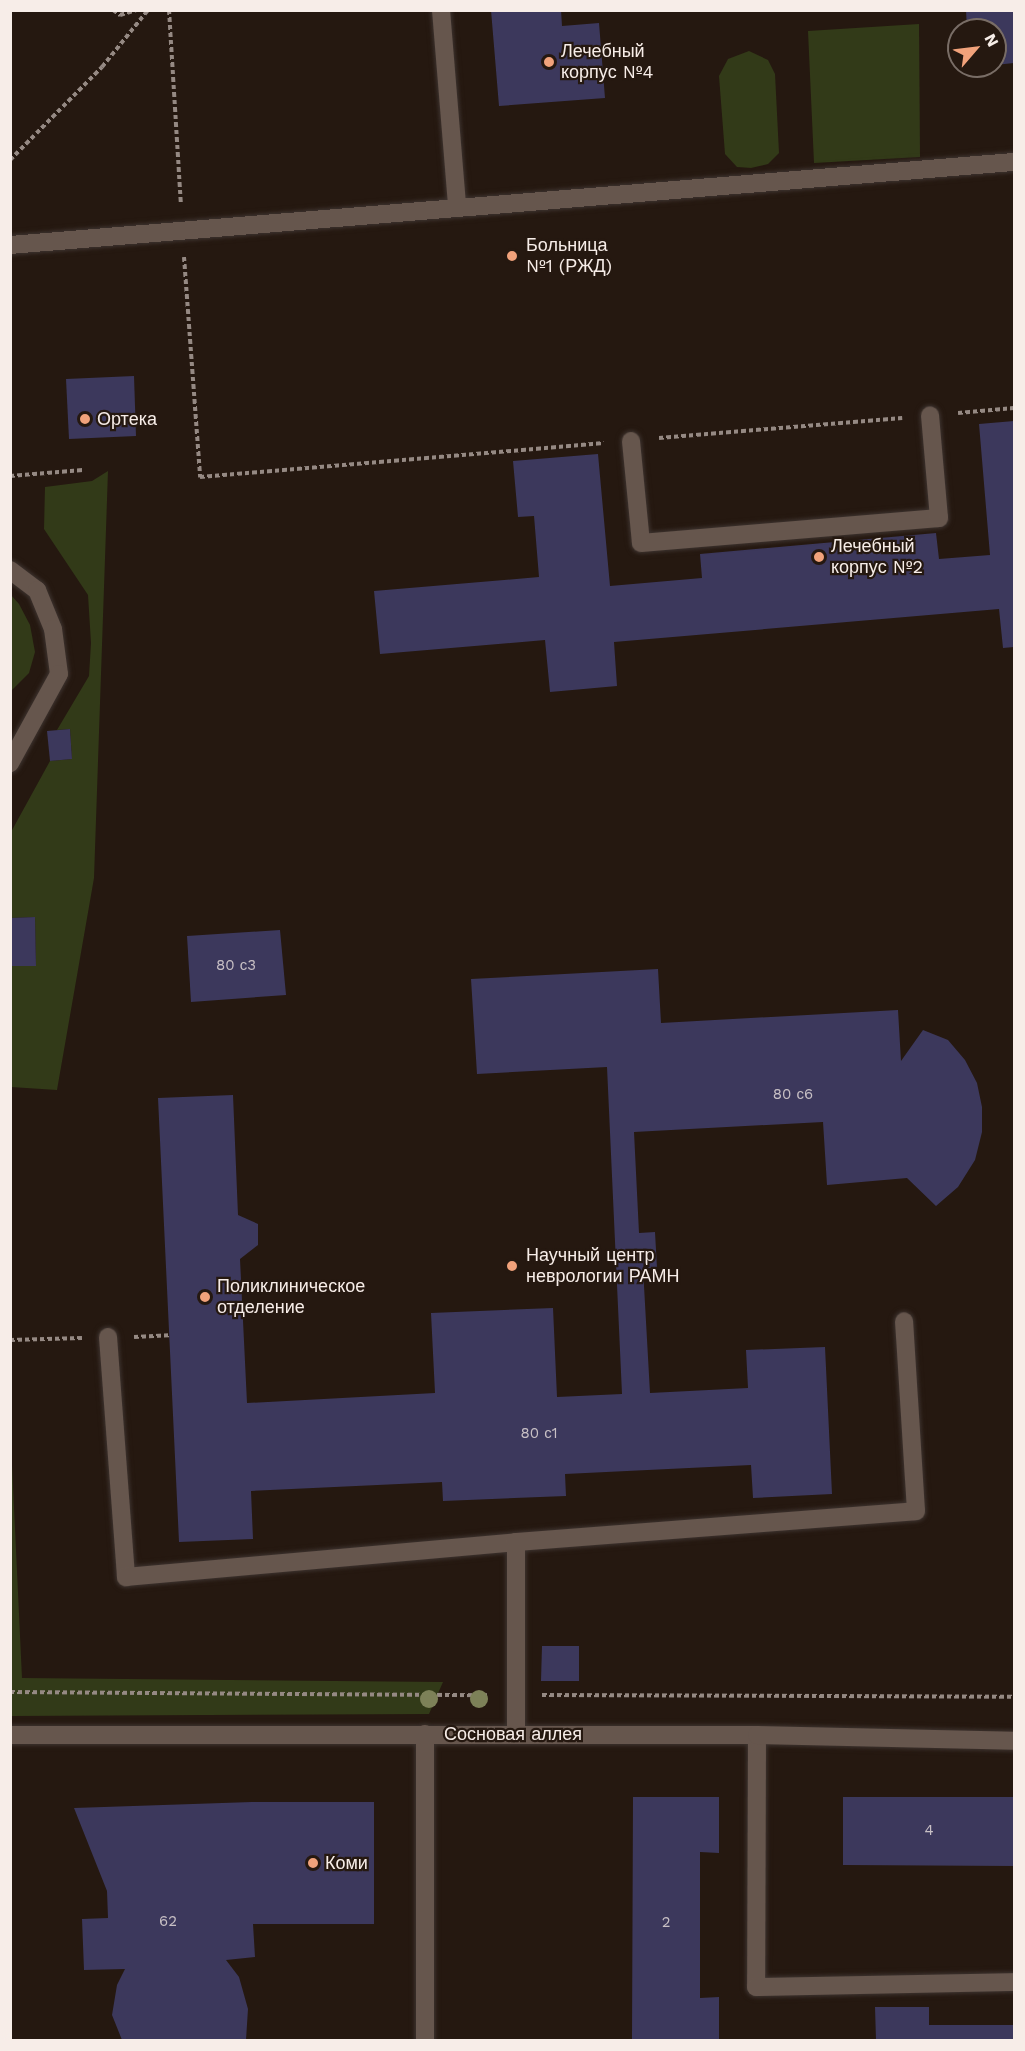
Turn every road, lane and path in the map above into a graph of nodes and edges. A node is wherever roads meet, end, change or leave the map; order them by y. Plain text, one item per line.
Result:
1 (112, 10) edge
2 (136, 10) edge
3 (148, 10) edge
4 (169, 10) edge
5 (441, 10) edge
6 (10, 160) edge
7 (1014, 162) edge
8 (457, 206) junction
9 (182, 230) junction
10 (10, 245) edge
11 (1014, 408) edge
12 (930, 415) junction
13 (631, 441) junction
14 (83, 470) dead end
15 (10, 476) edge
16 (10, 570) edge
17 (10, 763) edge
18 (904, 1321) dead end
19 (108, 1338) dead end
20 (516, 1542) junction
21 (425, 1734) junction
22 (516, 1734) junction
23 (10, 1735) edge
24 (757, 1735) junction
25 (1014, 1741) edge
26 (1014, 1982) edge
27 (425, 2040) edge

1 - 2 path
3 - 6 path
4 - 9 path
5 - 8 street
7 - 8 street
8 - 9 street
9 - 10 street
9 - 13 path
11 - 12 path
12 - 13 path
12 - 13 street
14 - 15 path
16 - 17 street
18 - 20 street
19 - 20 street
20 - 22 street
21 - 22 street, Сосновая аллея
21 - 23 street, Сосновая аллея
21 - 27 street
22 - 24 street, Сосновая аллея
24 - 25 street, Сосновая аллея
24 - 26 street

